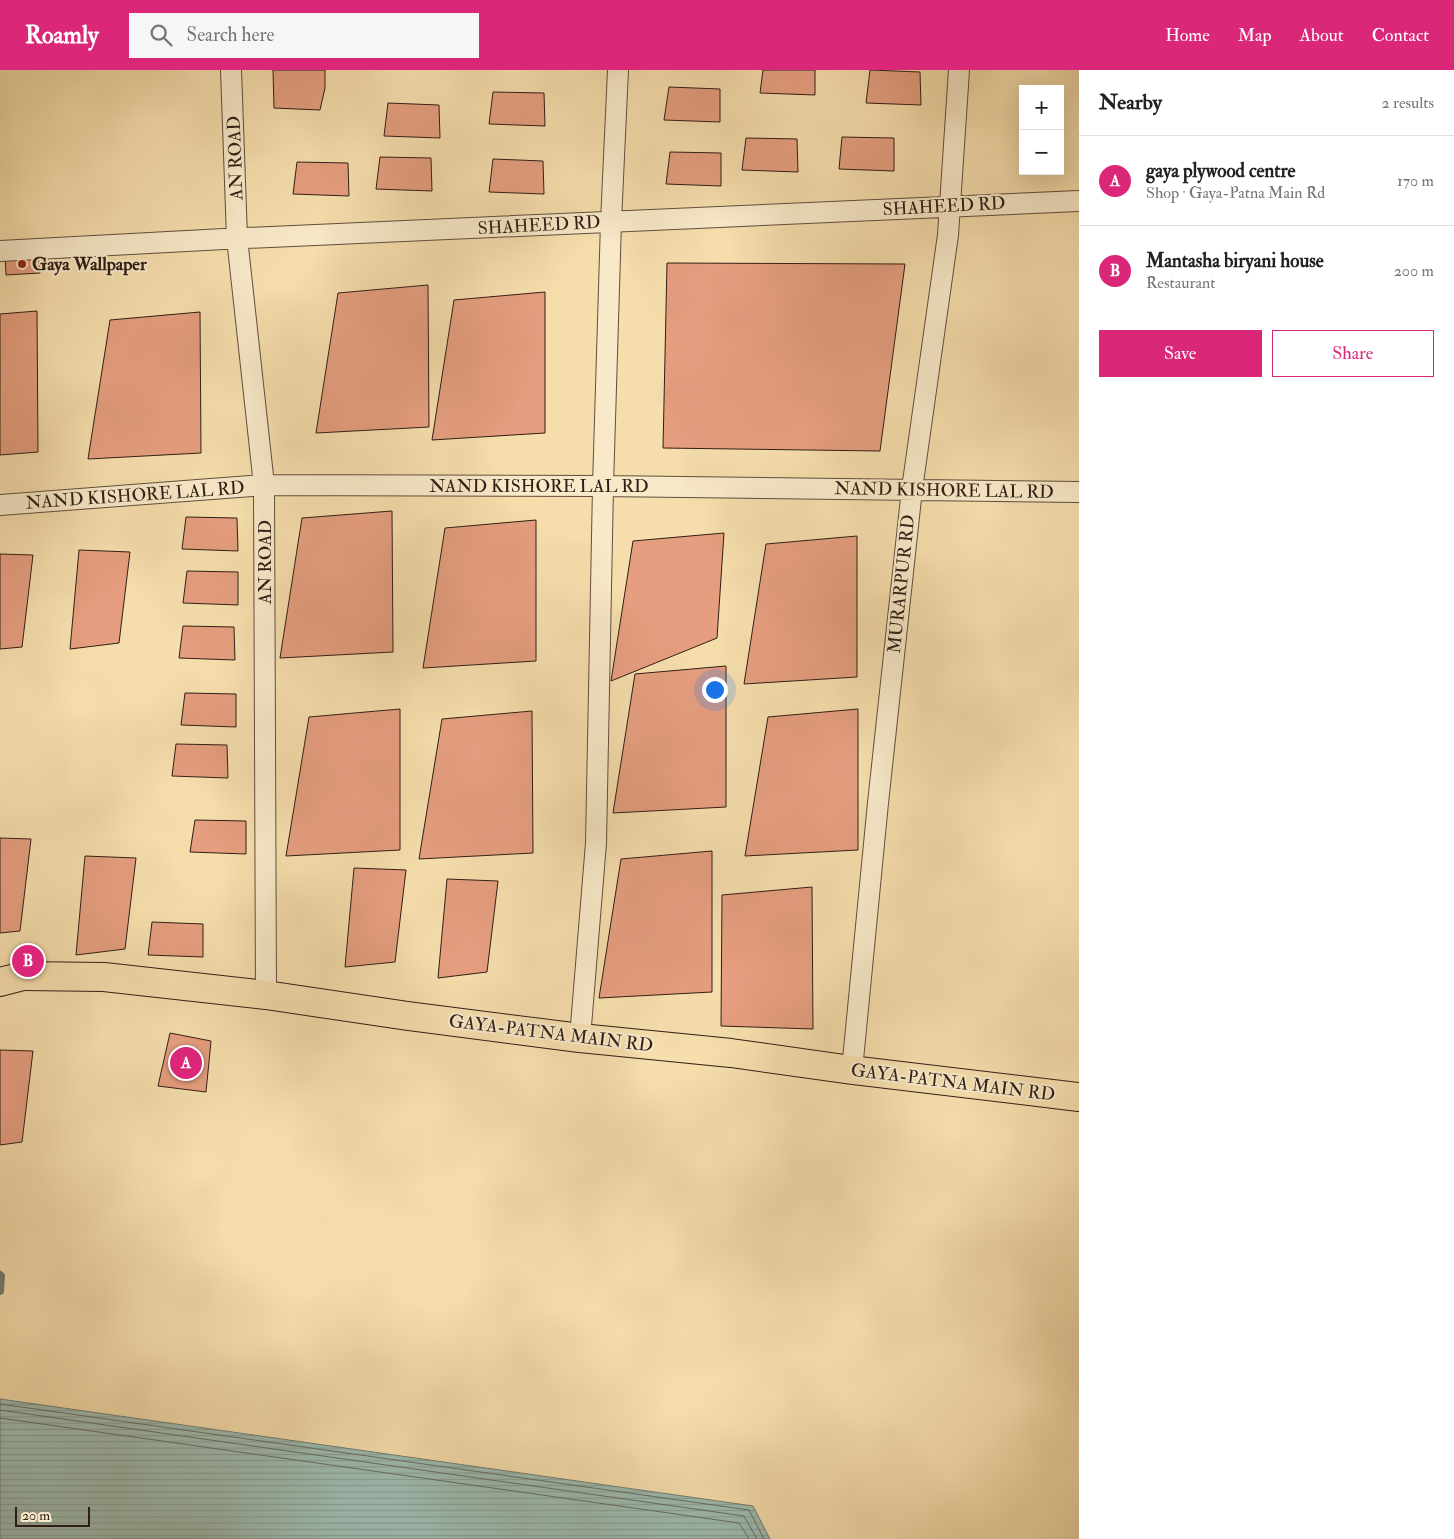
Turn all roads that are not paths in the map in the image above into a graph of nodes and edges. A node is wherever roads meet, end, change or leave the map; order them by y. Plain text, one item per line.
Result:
1 (232, 70) edge
2 (618, 70) edge
3 (959, 70) edge
4 (1079, 201) edge
5 (950, 206) junction
6 (611, 222) junction
7 (237, 238) junction
8 (0, 252) edge
9 (264, 484) junction
10 (603, 486) junction
11 (912, 489) junction
12 (1079, 492) edge
13 (0, 505) edge
14 (8, 977) edge
15 (266, 995) junction
16 (580, 1038) junction
17 (852, 1070) junction
18 (1079, 1097) edge

1 - 7 street, AN ROAD
2 - 6 street
3 - 5 street, MURARPUR RD
4 - 5 street, SHAHEED RD
5 - 6 street, SHAHEED RD
5 - 11 street, MURARPUR RD
6 - 7 street, SHAHEED RD
6 - 10 street
7 - 8 street, SHAHEED RD
7 - 9 street, AN ROAD
9 - 10 street, NAND KISHORE LAL RD
9 - 13 street, NAND KISHORE LAL RD
9 - 15 street, AN ROAD
10 - 11 street, NAND KISHORE LAL RD
10 - 16 street
11 - 12 street, NAND KISHORE LAL RD
11 - 17 street, MURARPUR RD
14 - 15 main road, GAYA-PATNA MAIN RD
15 - 16 main road, GAYA-PATNA MAIN RD
16 - 17 main road, GAYA-PATNA MAIN RD
17 - 18 main road, GAYA-PATNA MAIN RD

